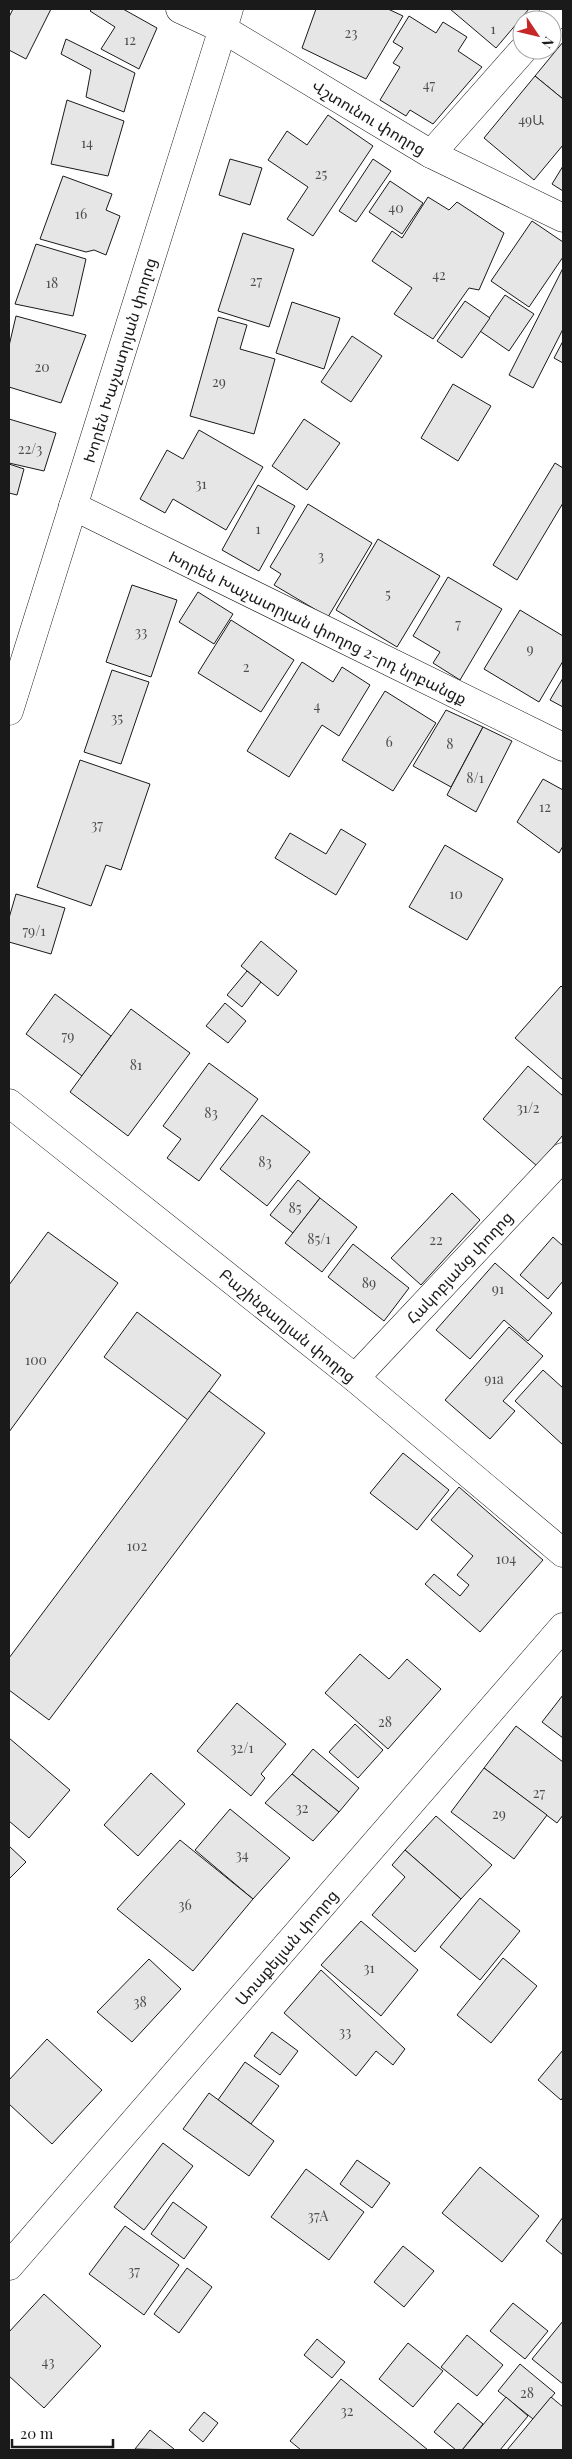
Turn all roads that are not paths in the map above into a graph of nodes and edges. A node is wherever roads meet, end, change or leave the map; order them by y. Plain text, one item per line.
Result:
1 (180, 9) edge
2 (226, 19) edge
3 (514, 60) edge
4 (431, 154) junction
5 (563, 218) edge
6 (73, 506) junction
7 (9, 711) edge
8 (563, 747) edge
9 (9, 1103) edge
10 (563, 1156) edge
11 (355, 1378) junction
12 (563, 1554) edge
13 (563, 1627) edge
14 (9, 2266) edge

1 - 2 street, Վշտունու փողոց
2 - 4 street, Վշտունու փողոց
2 - 6 street, Խորեն Խաչատրյան փողոց
3 - 4 street
4 - 5 street, Վշտունու փողոց
6 - 7 street, Խորեն Խաչատրյան փողոց
6 - 8 street, Խորեն Խաչատրյան փողոց 2-րդ նրբանցք
9 - 11 street, Բաշինջաղյան փողոց
10 - 11 street, Հակոբյանց փողոց
11 - 12 street, Բաշինջաղյան փողոց
13 - 14 street, Առաքելյան փողոց

